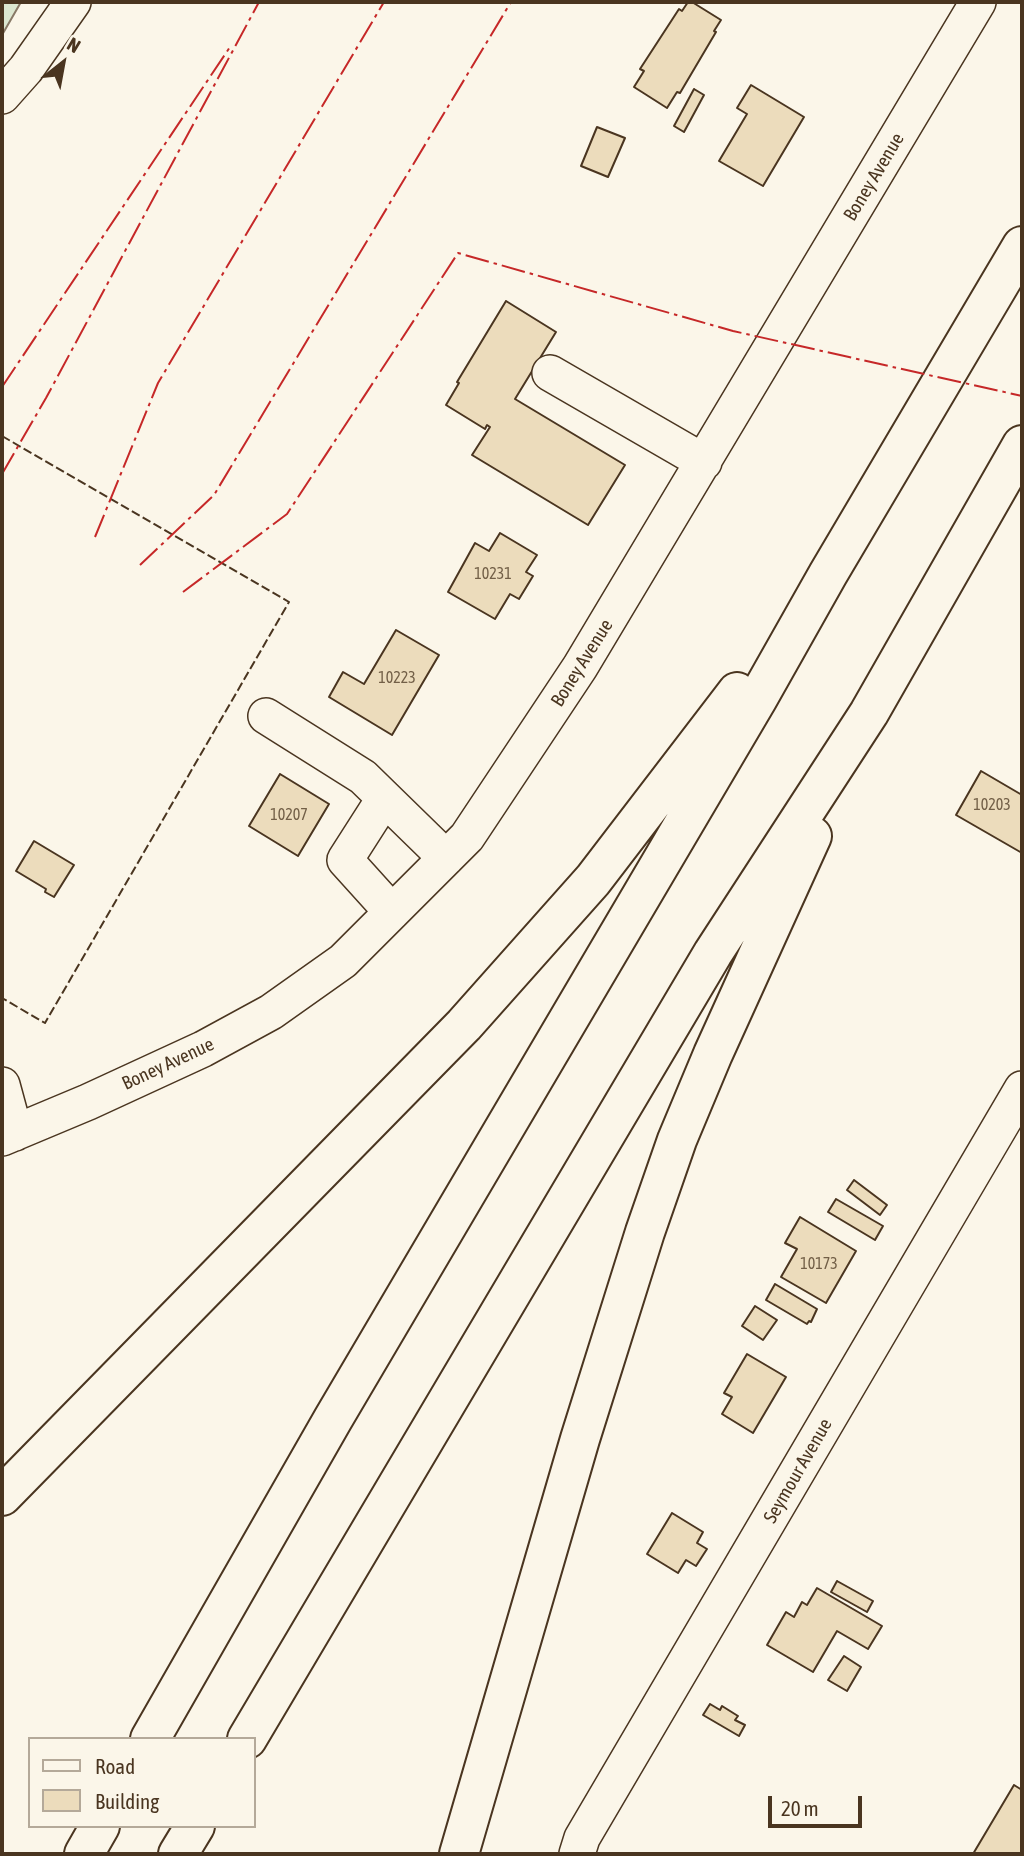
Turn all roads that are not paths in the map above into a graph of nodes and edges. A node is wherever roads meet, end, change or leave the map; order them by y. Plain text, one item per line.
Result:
1 (73, 2) edge
2 (978, 2) edge
3 (2, 96) edge
4 (1022, 246) edge
5 (550, 373) dead end
6 (1022, 445) edge
7 (704, 462) junction
8 (828, 574) junction
9 (869, 713) junction
10 (266, 716) dead end
11 (384, 799) junction
12 (446, 858) junction
13 (392, 912) junction
14 (2, 1085) edge
15 (1022, 1089) edge
16 (8, 1135) edge
17 (2, 1496) edge
18 (151, 1737) edge
19 (248, 1737) edge
20 (99, 1828) edge
21 (194, 1828) edge
22 (84, 1854) edge
23 (178, 1854) edge
24 (459, 1854) edge
25 (576, 1854) edge

1 - 3 street
2 - 7 street, Boney Avenue
4 - 8 highway
5 - 7 street
6 - 9 highway
7 - 12 street, Boney Avenue
8 - 17 highway
8 - 18 highway
9 - 19 highway
9 - 24 highway
10 - 11 street
11 - 12 street
11 - 13 street
12 - 13 street, Boney Avenue
13 - 16 street, Boney Avenue
14 - 16 street
15 - 25 street, Seymour Avenue
20 - 22 highway
21 - 23 highway

